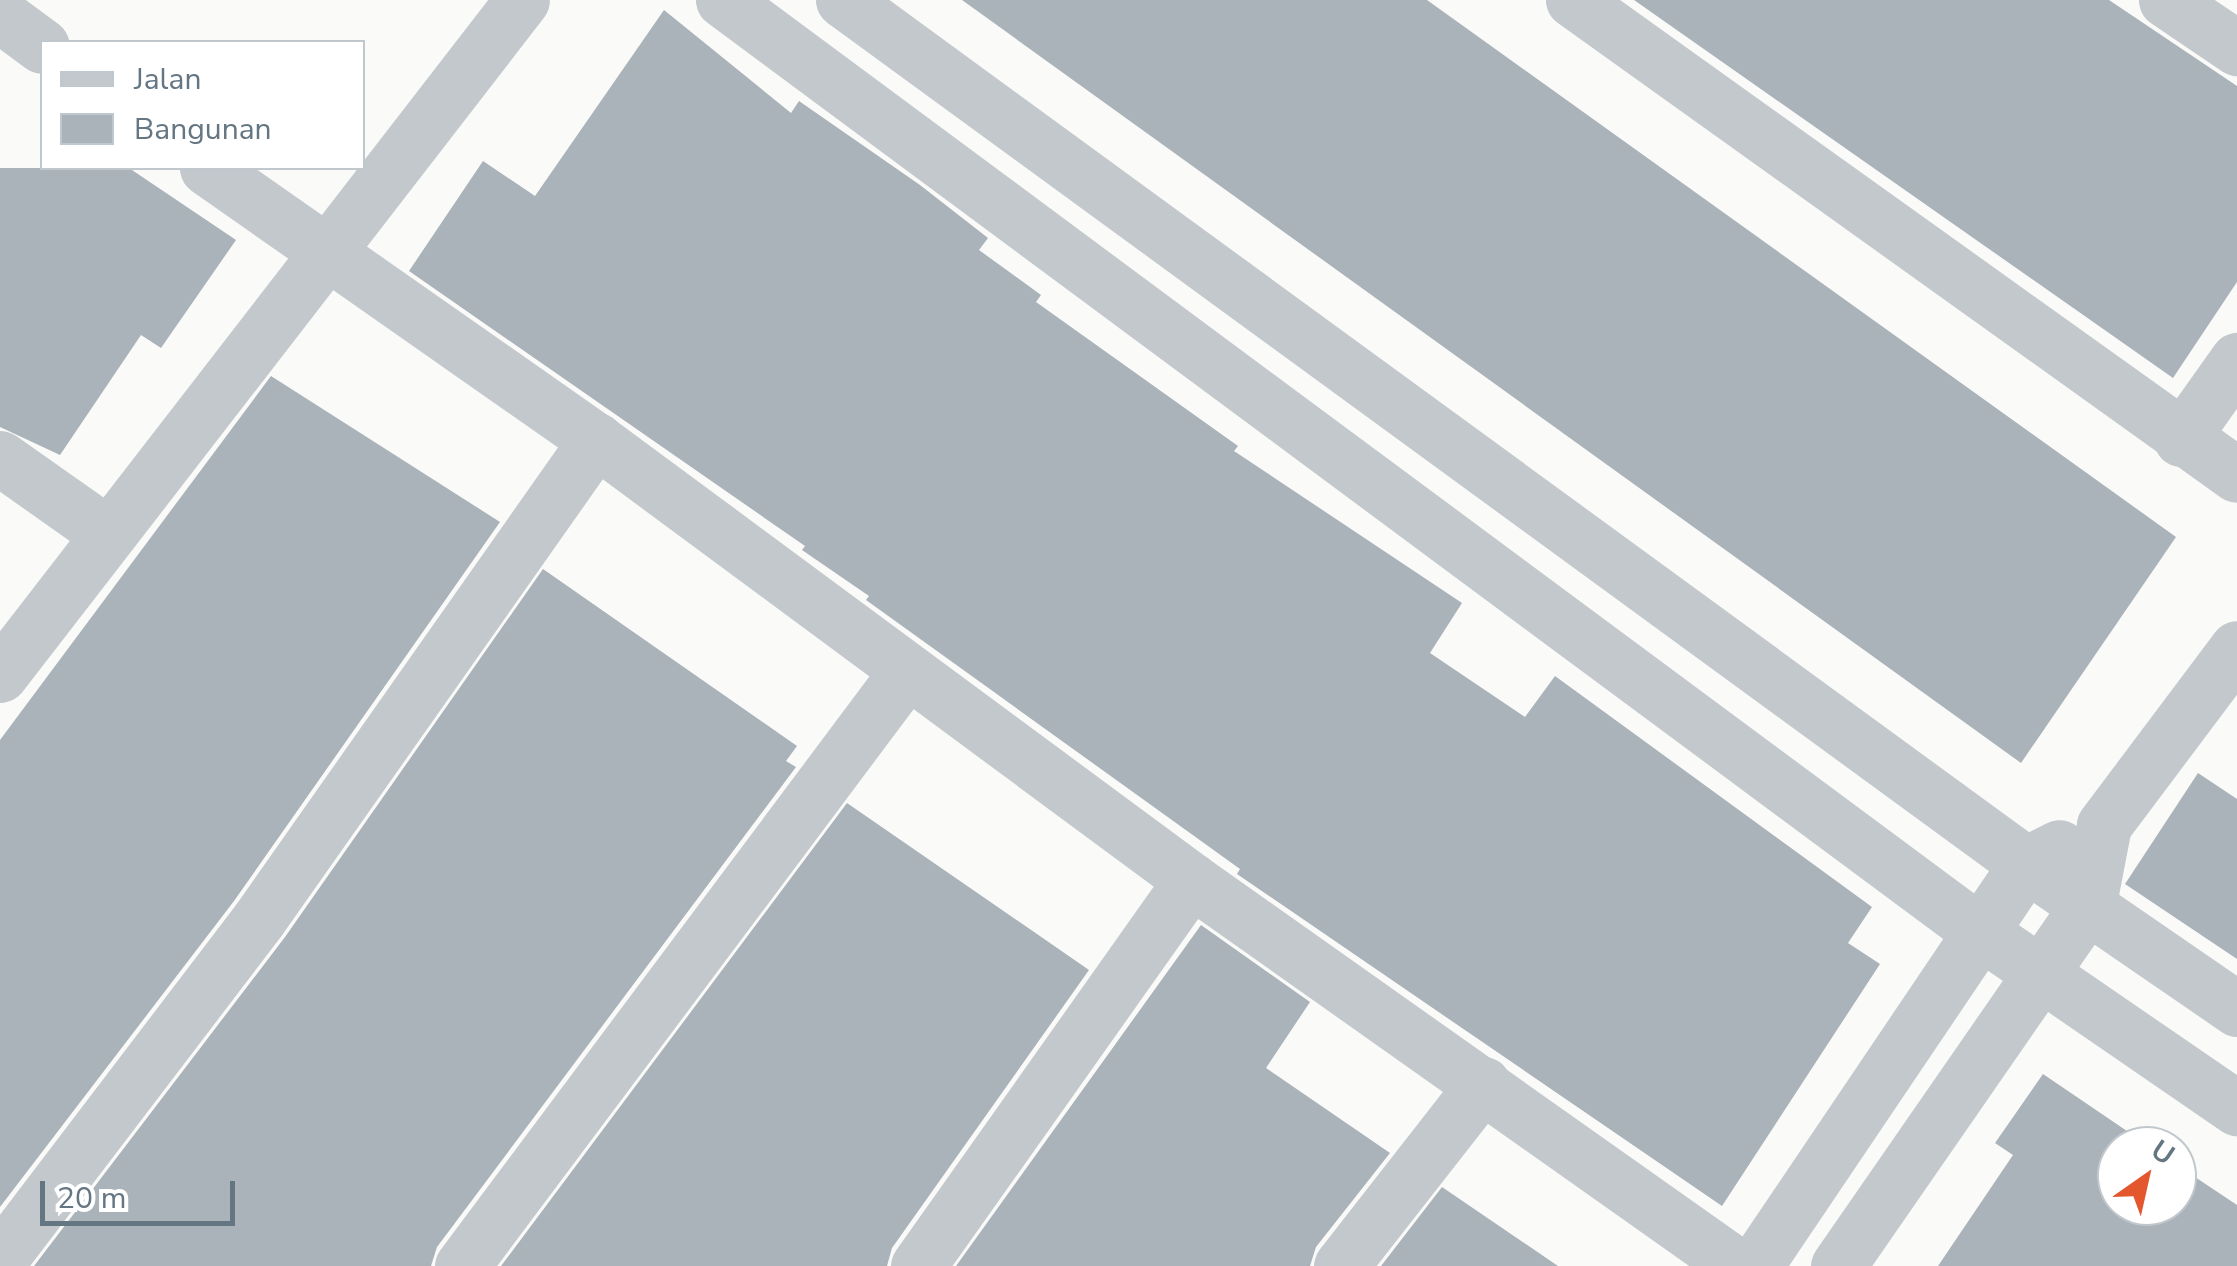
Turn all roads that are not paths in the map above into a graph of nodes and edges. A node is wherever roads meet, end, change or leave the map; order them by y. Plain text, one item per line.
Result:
1 (522, 0) edge
2 (724, 0) edge
3 (843, 0) edge
4 (1573, 0) edge
5 (2166, 0) edge
6 (0, 15) edge
7 (40, 45) edge
8 (2237, 48) edge
9 (931, 64) junction
10 (889, 122) junction
11 (210, 170) edge
12 (327, 256) junction
13 (2237, 360) edge
14 (2181, 439) junction
15 (596, 440) junction
16 (0, 458) edge
17 (2237, 475) edge
18 (105, 532) junction
19 (2237, 648) edge
20 (908, 670) junction
21 (0, 675) edge
22 (2104, 824) junction
23 (2026, 864) junction
24 (1191, 880) junction
25 (2089, 904) junction
26 (1979, 932) junction
27 (2042, 970) junction
28 (2237, 1008) edge
29 (1482, 1084) junction
30 (2237, 1108) edge
31 (0, 1259) edge
32 (462, 1266) edge
33 (918, 1266) edge
34 (1341, 1266) edge
35 (1737, 1266) edge
36 (1755, 1266) edge
37 (1838, 1266) edge

1 - 12 street
2 - 10 street
3 - 9 street
4 - 14 street
5 - 8 street
6 - 7 street
9 - 10 street
9 - 23 street
10 - 26 street
11 - 12 street
12 - 15 street
12 - 18 street
13 - 14 street
14 - 17 street
15 - 20 street
15 - 31 street
16 - 18 street
18 - 21 street
19 - 22 street
20 - 24 street
20 - 32 street
22 - 23 street
22 - 25 street
23 - 25 street
23 - 26 street
24 - 29 street
24 - 33 street
25 - 27 street
25 - 28 street
26 - 27 street
26 - 36 street
27 - 30 street
27 - 37 street
29 - 34 street
29 - 35 street

